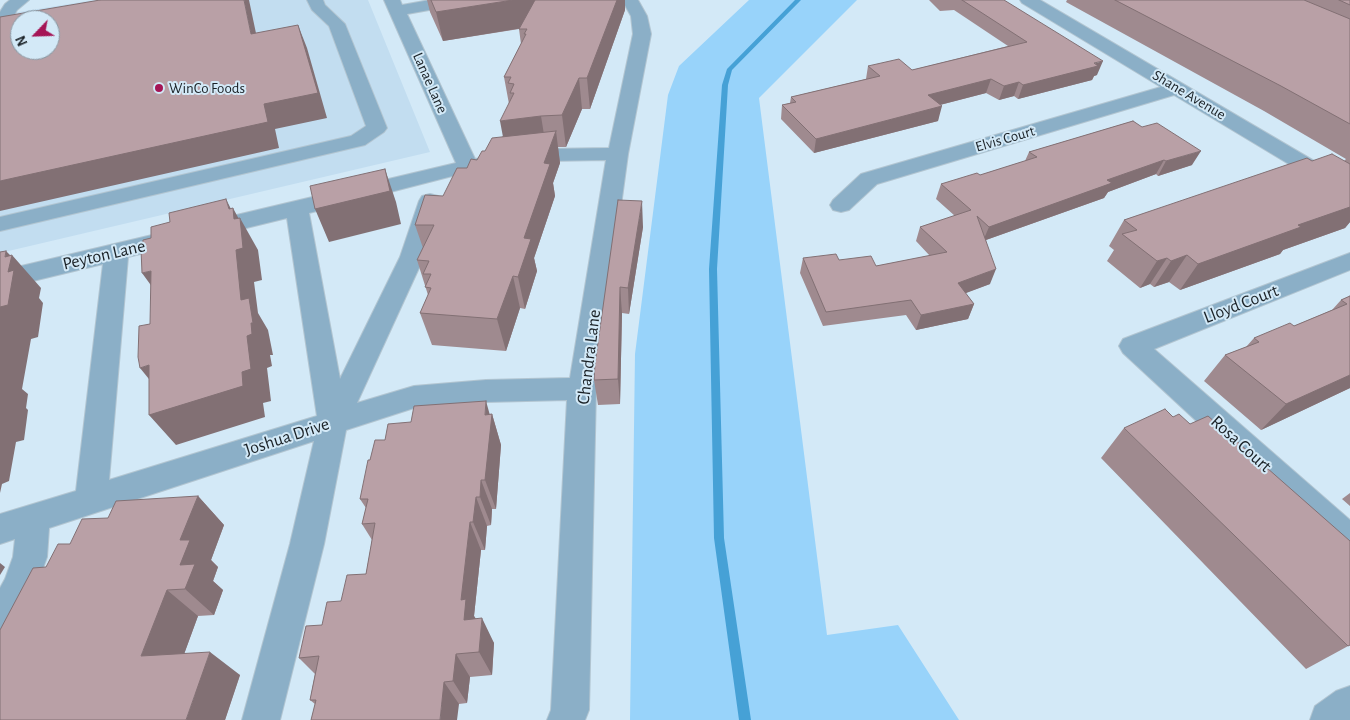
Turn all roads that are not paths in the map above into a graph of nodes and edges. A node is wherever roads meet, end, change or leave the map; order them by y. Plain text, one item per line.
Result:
1 (21, 0) edge
2 (315, 0) edge
3 (457, 0) edge
4 (630, 0) edge
5 (1028, 0) edge
6 (394, 5) edge
7 (0, 26) edge
8 (1177, 88) junction
9 (618, 154) junction
10 (468, 166) junction
11 (439, 173) junction
12 (1350, 191) edge
13 (841, 205) dead end
14 (297, 209) junction
15 (0, 224) edge
16 (116, 252) junction
17 (1350, 261) edge
18 (0, 280) edge
19 (1133, 346) joint
20 (582, 389) junction
21 (333, 422) junction
22 (91, 500) junction
23 (33, 519) junction
24 (0, 530) edge
25 (1350, 541) edge
26 (0, 620) edge
27 (1350, 705) edge
28 (261, 720) edge
29 (566, 720) edge
30 (1329, 720) edge

1 - 7 street
2 - 15 street
3 - 6 street
4 - 9 street, Chandra Lane
5 - 8 street, Shane Avenue
6 - 10 street, Lanae Lane
8 - 12 street, Shane Avenue
8 - 13 street, Elvis Court
9 - 10 street, Peyton Lane
9 - 20 street, Chandra Lane
10 - 11 street, Peyton Lane
11 - 14 street, Peyton Lane
11 - 21 street
14 - 16 street, Peyton Lane
14 - 21 street
16 - 18 street, Peyton Lane
16 - 22 street
17 - 19 street, Lloyd Court
19 - 25 street, Rosa Court
20 - 21 street, Joshua Drive
20 - 29 street, Chandra Lane
21 - 22 street, Joshua Drive
21 - 28 street
22 - 23 street, Joshua Drive
23 - 24 street, Joshua Drive
23 - 26 street
27 - 30 street

